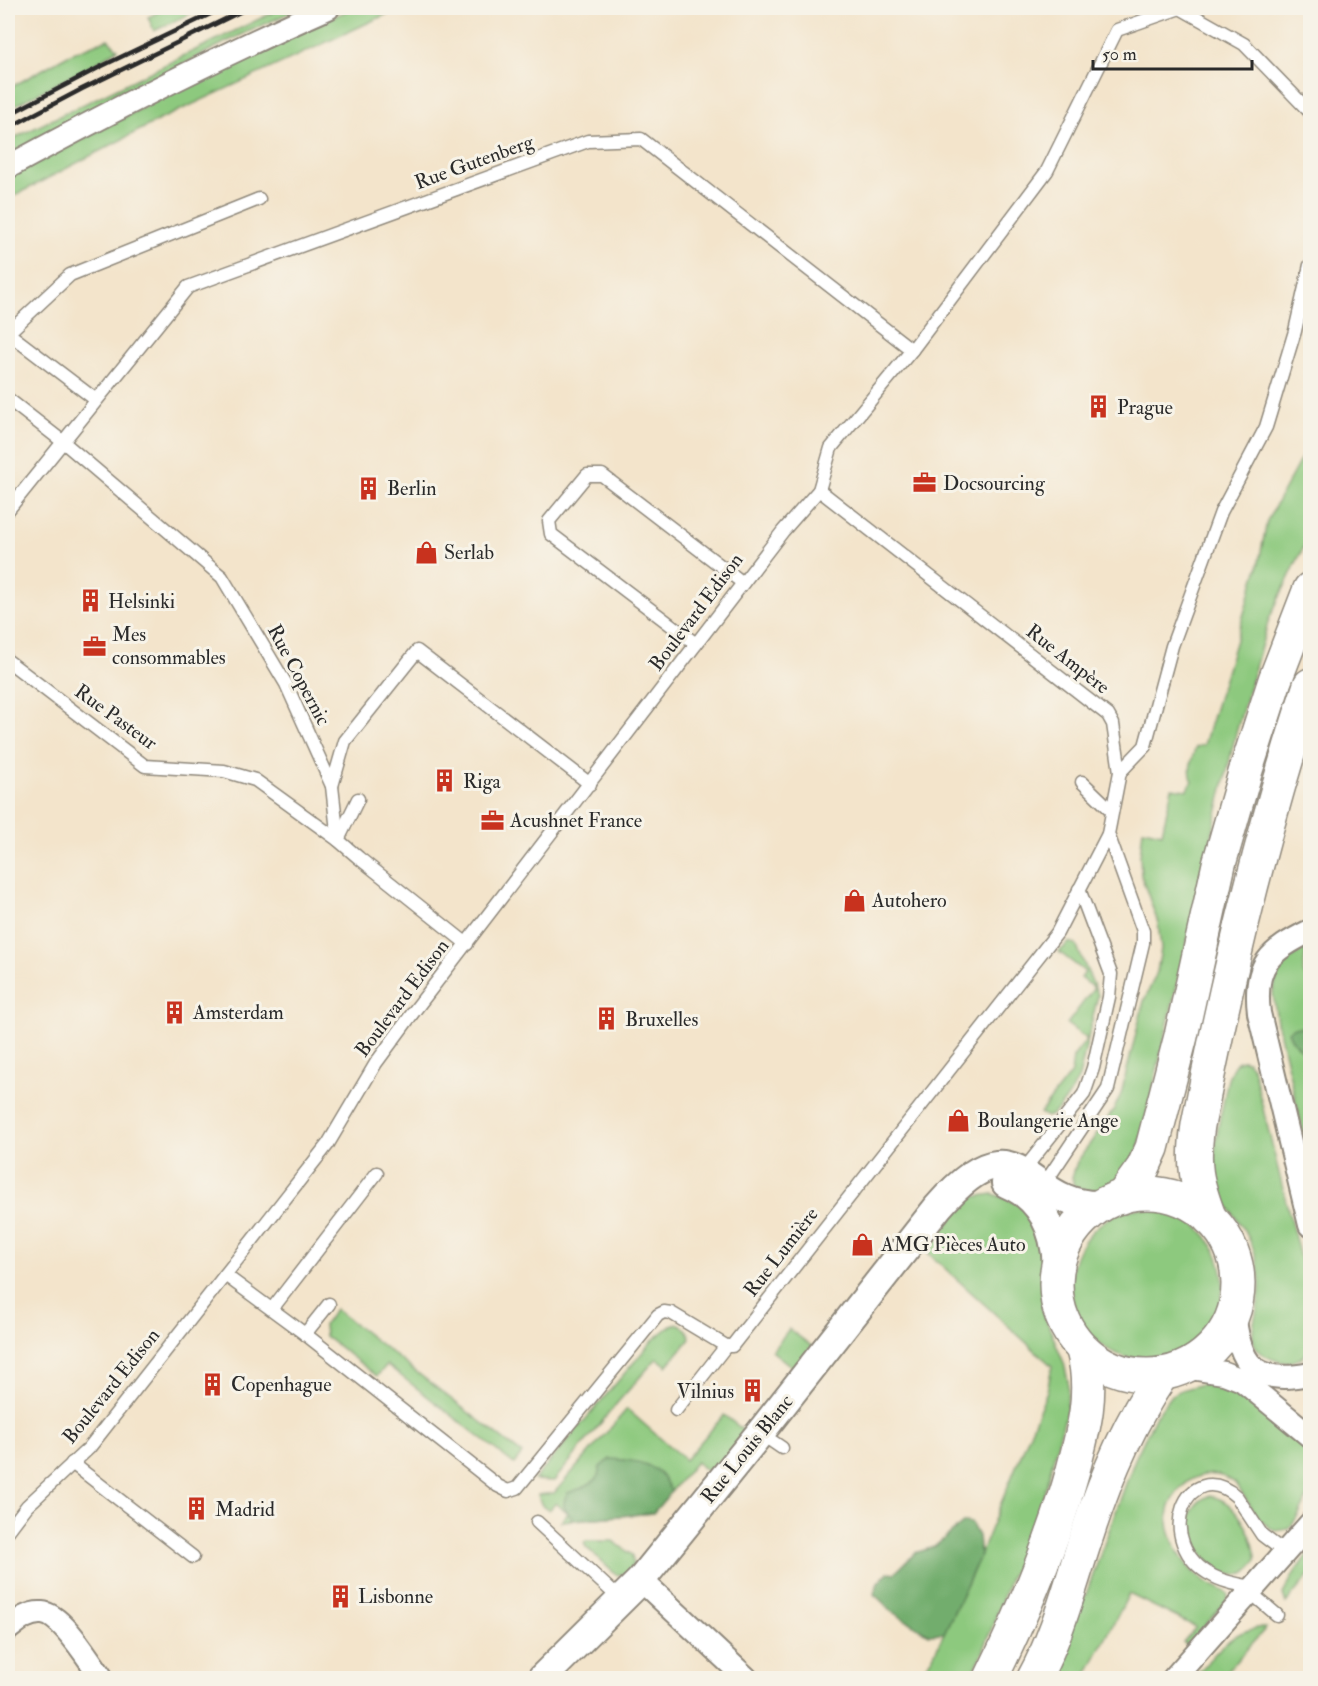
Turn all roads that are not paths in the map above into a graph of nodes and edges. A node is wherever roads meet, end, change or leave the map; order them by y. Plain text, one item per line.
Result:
1 (328, 8) edge
2 (1311, 112) edge
3 (8, 167) edge
4 (259, 199) dead end
5 (1311, 265) edge
6 (8, 333) edge
7 (912, 350) junction
8 (8, 399) edge
9 (96, 400) junction
10 (62, 441) junction
11 (819, 490) junction
12 (8, 510) edge
13 (1311, 579) edge
14 (743, 583) junction
15 (1306, 600) edge
16 (696, 644) junction
17 (8, 661) edge
18 (1311, 685) edge
19 (1120, 772) junction
20 (1082, 782) dead end
21 (590, 784) junction
22 (332, 786) junction
23 (358, 799) dead end
24 (1112, 811) junction
25 (1108, 834) junction
26 (338, 840) junction
27 (1079, 889) junction
28 (1311, 931) edge
29 (1057, 933) joint
30 (467, 944) junction
31 (377, 1173) dead end
32 (1028, 1182) junction
33 (1112, 1201) junction
34 (1309, 1210) edge
35 (1210, 1219) junction
36 (1058, 1265) junction
37 (225, 1275) junction
38 (329, 1304) dead end
39 (272, 1310) junction
40 (1234, 1311) junction
41 (305, 1334) junction
42 (726, 1346) junction
43 (1083, 1350) junction
44 (1173, 1371) junction
45 (1311, 1374) edge
46 (676, 1410) dead end
47 (1300, 1420) edge
48 (1311, 1436) edge
49 (72, 1463) junction
50 (537, 1522) dead end
51 (1311, 1524) edge
52 (11, 1528) edge
53 (1286, 1552) junction
54 (193, 1557) dead end
55 (640, 1580) junction
56 (1252, 1590) junction
57 (621, 1600) junction
58 (1277, 1615) dead end
59 (8, 1629) edge
60 (547, 1677) edge
61 (102, 1678) edge
62 (746, 1678) edge
63 (991, 1678) edge
64 (1034, 1678) edge
65 (1174, 1678) edge

1 - 3 street
2 - 7 lane
4 - 6 lane
5 - 19 lane
6 - 9 lane
7 - 9 lane, Rue Gutenberg
7 - 11 lane
8 - 10 lane, Rue Copernic
9 - 10 lane, Rue Gutenberg
10 - 12 lane, Rue Gutenberg
10 - 22 lane, Rue Copernic
11 - 14 lane, Boulevard Edison
11 - 19 lane, Rue Ampère
13 - 15 main road
14 - 16 lane, Boulevard Edison
14 - 16 lane
15 - 33 main road
16 - 21 lane, Boulevard Edison
17 - 26 lane, Rue Pasteur
18 - 35 main road
19 - 24 lane, Rue Ampère
20 - 24 lane
21 - 22 lane
21 - 30 lane, Boulevard Edison
22 - 26 lane, Rue Copernic
23 - 26 lane
24 - 25 lane, Rue Ampère
25 - 27 lane, Rue Ampère
25 - 32 lane
26 - 30 lane
27 - 29 lane, Rue Ampère
27 - 32 lane
28 - 34 street
29 - 42 lane, Rue Lumière
30 - 37 lane, Boulevard Edison
31 - 39 lane
32 - 33 street, Rue Louis Blanc
32 - 36 street
32 - 55 street, Rue Louis Blanc
33 - 35 main road
33 - 36 main road
35 - 40 main road
36 - 43 main road
37 - 39 lane
37 - 49 lane, Boulevard Edison
38 - 41 lane
39 - 41 lane
40 - 44 main road
40 - 45 street
41 - 42 lane
42 - 46 lane
43 - 44 main road
43 - 63 main road
44 - 47 street
44 - 64 main road
47 - 48 street
49 - 52 lane, Boulevard Edison
49 - 54 lane
50 - 57 lane
51 - 53 street
53 - 56 street
53 - 56 lane
55 - 57 street, Rue Louis Blanc
55 - 62 street
56 - 58 lane
56 - 65 street
57 - 60 street, Rue Louis Blanc
59 - 61 street

